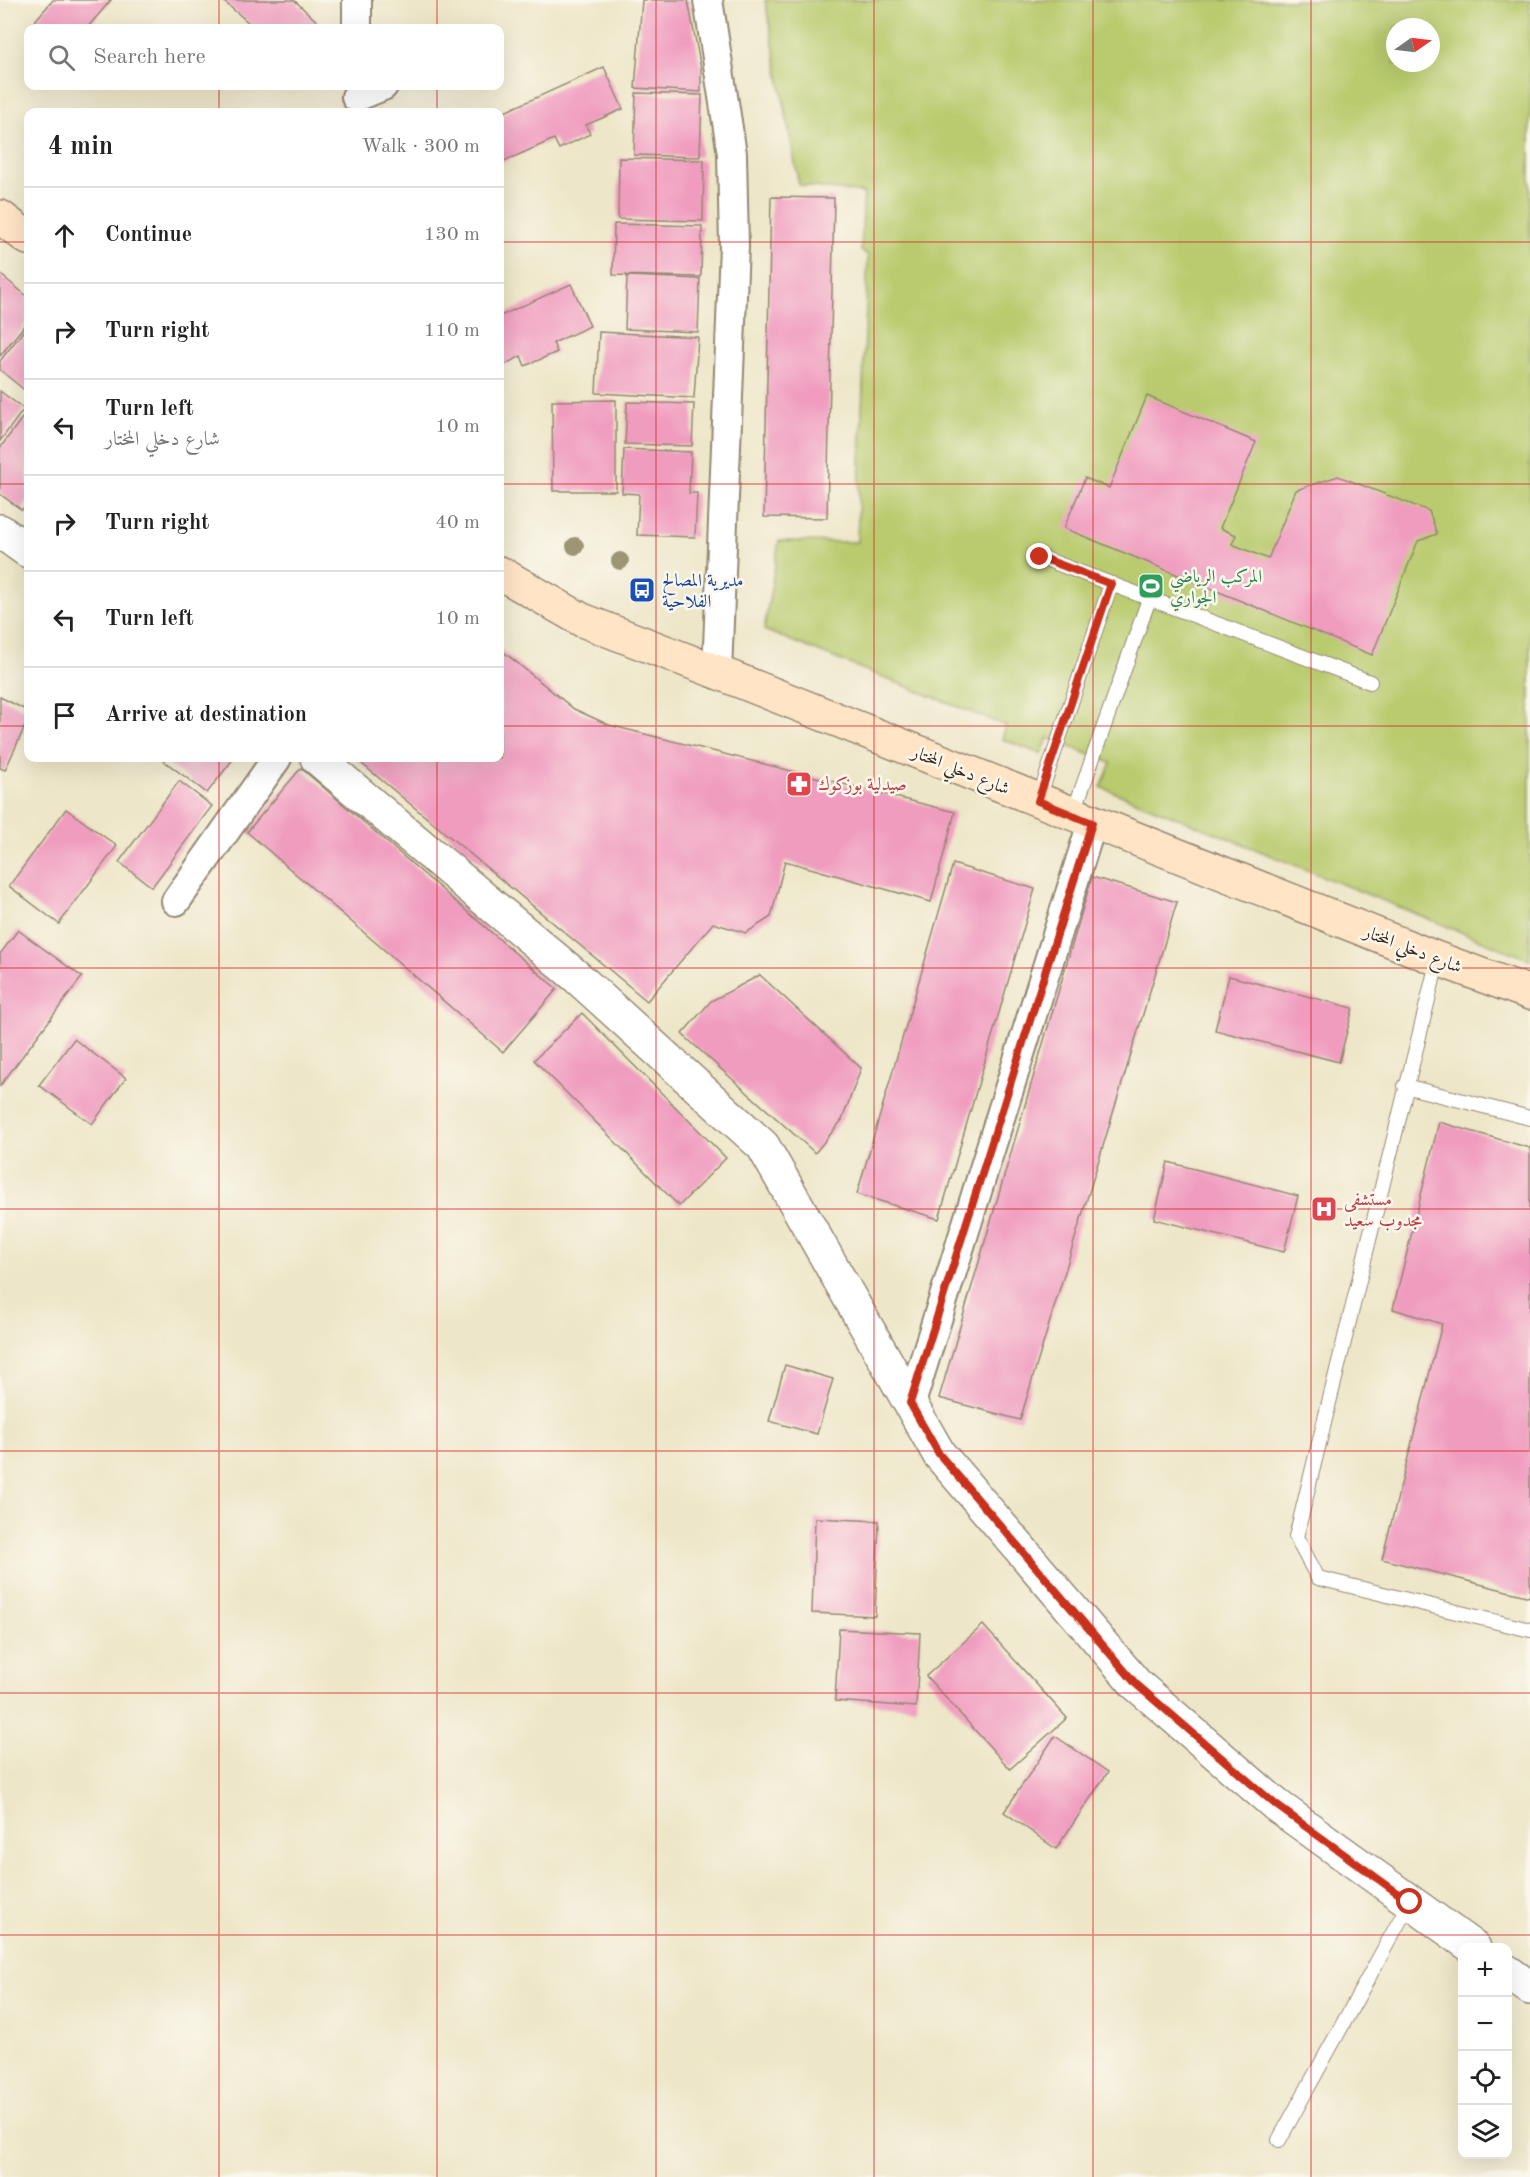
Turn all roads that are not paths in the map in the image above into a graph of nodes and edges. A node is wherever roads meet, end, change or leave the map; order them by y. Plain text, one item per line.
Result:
1 (357, 0) edge
2 (708, 0) edge
3 (357, 24) edge
4 (374, 90) edge
5 (356, 98) edge
6 (0, 217) edge
7 (24, 235) edge
8 (0, 531) edge
9 (24, 548) edge
10 (1040, 557) dead end
11 (504, 575) edge
12 (1111, 584) junction
13 (1149, 598) junction
14 (717, 672) junction
15 (1370, 682) dead end
16 (275, 762) edge
17 (322, 762) edge
18 (1038, 801) junction
19 (1082, 818) junction
20 (176, 901) dead end
21 (1438, 959) junction
22 (1530, 993) edge
23 (1405, 1086) junction
24 (1530, 1118) edge
25 (910, 1403) junction
26 (1530, 1630) edge
27 (1410, 1902) junction
28 (1468, 1943) edge
29 (1512, 1975) edge
30 (1530, 1988) edge
31 (1279, 2140) dead end

1 - 3 street
2 - 14 street
4 - 5 street
6 - 7 main road
8 - 9 street
10 - 12 lane
11 - 14 main road, شارع دخلي المختار
12 - 13 lane
12 - 18 lane
13 - 15 lane
13 - 19 lane
14 - 18 main road, شارع دخلي المختار
16 - 20 street
17 - 25 street
18 - 19 main road, شارع دخلي المختار
19 - 21 main road, شارع دخلي المختار
19 - 25 street
21 - 22 main road, شارع دخلي المختار
21 - 23 lane
23 - 24 lane
23 - 26 lane
25 - 27 street
27 - 28 street
27 - 31 lane
29 - 30 street

